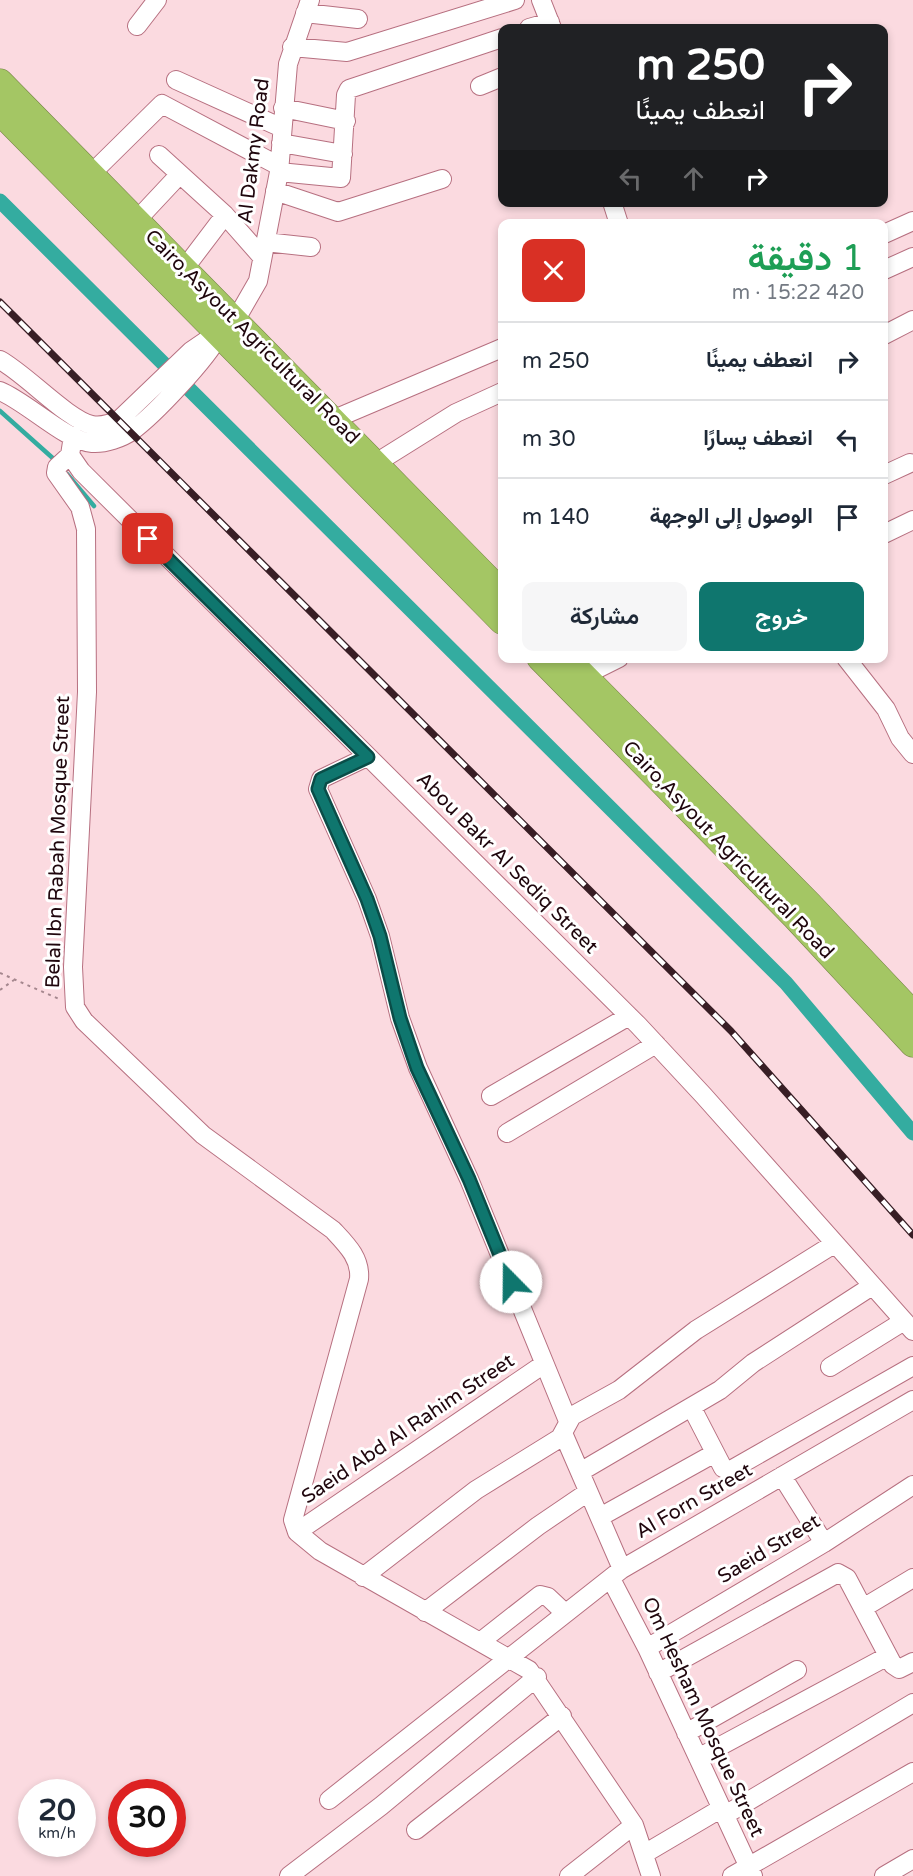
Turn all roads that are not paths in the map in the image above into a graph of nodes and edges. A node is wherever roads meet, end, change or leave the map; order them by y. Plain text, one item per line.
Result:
1 (157, 0) edge
2 (515, 0) edge
3 (541, 0) edge
4 (308, 6) edge
5 (358, 19) dead end
6 (551, 24) edge
7 (137, 26) dead end
8 (498, 39) edge
9 (292, 47) junction
10 (498, 79) edge
11 (176, 80) dead end
12 (0, 82) edge
13 (480, 86) dead end
14 (283, 108) junction
15 (0, 112) edge
16 (346, 121) junction
17 (282, 136) junction
18 (343, 154) junction
19 (159, 155) dead end
20 (279, 169) junction
21 (91, 174) junction
22 (180, 174) junction
23 (442, 179) dead end
24 (275, 191) junction
25 (225, 215) junction
26 (136, 221) junction
27 (913, 221) edge
28 (888, 232) edge
29 (311, 247) dead end
30 (264, 249) junction
31 (913, 258) edge
32 (888, 268) edge
33 (184, 269) junction
34 (913, 320) edge
35 (227, 328) junction
36 (888, 333) edge
37 (498, 350) edge
38 (0, 360) edge
39 (0, 391) edge
40 (498, 394) edge
41 (134, 418) junction
42 (332, 420) junction
43 (73, 436) junction
44 (63, 461) junction
45 (376, 463) junction
46 (910, 463) dead end
47 (888, 473) edge
48 (913, 520) edge
49 (888, 532) edge
50 (498, 589) edge
51 (498, 617) edge
52 (551, 663) edge
53 (603, 663) edge
54 (850, 663) edge
55 (572, 673) edge
56 (913, 754) edge
57 (368, 757) junction
58 (868, 980) junction
59 (913, 1014) edge
60 (629, 1016) junction
61 (656, 1044) junction
62 (913, 1044) edge
63 (491, 1096) dead end
64 (507, 1133) dead end
65 (834, 1244) junction
66 (872, 1286) junction
67 (909, 1326) edge
68 (544, 1364) junction
69 (913, 1366) edge
70 (830, 1367) dead end
71 (913, 1400) edge
72 (692, 1408) junction
73 (566, 1427) junction
74 (715, 1453) junction
75 (580, 1473) junction
76 (782, 1476) junction
77 (913, 1485) edge
78 (588, 1492) junction
79 (600, 1517) junction
80 (297, 1532) junction
81 (824, 1543) junction
82 (616, 1574) junction
83 (363, 1577) junction
84 (913, 1578) edge
85 (755, 1585) junction
86 (863, 1608) junction
87 (768, 1611) junction
88 (425, 1612) junction
89 (565, 1613) junction
90 (480, 1642) junction
91 (646, 1648) junction
92 (888, 1656) junction
93 (509, 1657) junction
94 (913, 1662) edge
95 (797, 1670) dead end
96 (658, 1673) junction
97 (537, 1677) junction
98 (913, 1703) edge
99 (562, 1716) junction
100 (686, 1733) junction
101 (698, 1758) junction
102 (913, 1772) edge
103 (328, 1800) dead end
104 (724, 1811) junction
105 (634, 1825) junction
106 (416, 1830) dead end
107 (644, 1854) junction
108 (913, 1859) edge
109 (751, 1872) edge
110 (289, 1876) edge
111 (569, 1876) edge
112 (651, 1876) edge
113 (732, 1876) edge
114 (884, 1876) edge

1 - 7 street
2 - 9 street
3 - 6 street
4 - 5 street
4 - 9 street, Al Dakmy Road
8 - 16 street
9 - 14 street, Al Dakmy Road
10 - 13 street
11 - 17 street
12 - 21 highway, Cairo,Asyout Agricultural Road
14 - 16 street
14 - 17 street, Al Dakmy Road
15 - 35 highway, Cairo,Asyout Agricultural Road
16 - 18 street
17 - 18 street
17 - 20 street, Al Dakmy Road
18 - 20 street
19 - 22 street
20 - 21 street
20 - 24 street, Al Dakmy Road
21 - 26 highway, Cairo,Asyout Agricultural Road
22 - 25 street
22 - 26 street
23 - 24 street
24 - 30 street, Al Dakmy Road
25 - 30 street
25 - 33 street
26 - 33 highway, Cairo,Asyout Agricultural Road
27 - 28 street
29 - 30 street
30 - 35 street, Al Dakmy Road
31 - 32 street
33 - 35 highway, Cairo,Asyout Agricultural Road
34 - 36 street
35 - 41 street
35 - 42 highway, Cairo,Asyout Agricultural Road
35 - 51 highway, Cairo,Asyout Agricultural Road
37 - 42 street
38 - 41 street
39 - 43 street
40 - 45 street
41 - 43 street
42 - 45 highway, Cairo,Asyout Agricultural Road
43 - 44 street
44 - 57 street, Abou Bakr Al Sediq Street
44 - 80 street, Belal Ibn Rabah Mosque Street
45 - 50 highway, Cairo,Asyout Agricultural Road
46 - 47 street
48 - 49 street
52 - 55 highway, Cairo,Asyout Agricultural Road
53 - 55 street
54 - 56 street
55 - 58 highway, Cairo,Asyout Agricultural Road
57 - 60 street, Abou Bakr Al Sediq Street
57 - 68 street, Om Hesham Mosque Street
58 - 59 highway, Cairo,Asyout Agricultural Road
58 - 62 highway, Cairo,Asyout Agricultural Road
60 - 61 street, Abou Bakr Al Sediq Street
60 - 63 street
61 - 64 street
61 - 65 street, Abou Bakr Al Sediq Street
65 - 66 street, Abou Bakr Al Sediq Street
65 - 73 street
66 - 67 street, Abou Bakr Al Sediq Street
66 - 72 street
67 - 70 street
68 - 73 street, Om Hesham Mosque Street
68 - 80 street, Saeid Abd Al Rahim Street
69 - 74 street
71 - 76 street, Al Forn Street
72 - 74 street
72 - 75 street
73 - 75 street, Om Hesham Mosque Street
73 - 83 street
74 - 79 street
75 - 78 street, Om Hesham Mosque Street
76 - 81 street
76 - 82 street, Al Forn Street
77 - 81 street, Saeid Street
78 - 79 street, Om Hesham Mosque Street
78 - 88 street
79 - 82 street, Om Hesham Mosque Street
80 - 83 street
81 - 85 street, Saeid Street
82 - 89 street, Al Forn Street
82 - 91 street, Om Hesham Mosque Street
83 - 88 street
84 - 86 street
85 - 87 street
85 - 91 street, Saeid Street
86 - 87 street
86 - 92 street
87 - 96 street
88 - 90 street
89 - 90 street
89 - 93 street, Al Forn Street
90 - 93 street
91 - 96 street, Om Hesham Mosque Street
92 - 94 street
92 - 101 street
93 - 97 street
93 - 103 street, Al Forn Street
95 - 100 street
96 - 100 street, Om Hesham Mosque Street
97 - 99 street
97 - 110 street
98 - 104 street
99 - 105 street
99 - 106 street
100 - 101 street, Om Hesham Mosque Street
101 - 104 street, Om Hesham Mosque Street
102 - 109 street
104 - 107 street
104 - 109 street, Om Hesham Mosque Street
105 - 107 street
105 - 111 street
107 - 112 street
108 - 114 street
109 - 113 street

